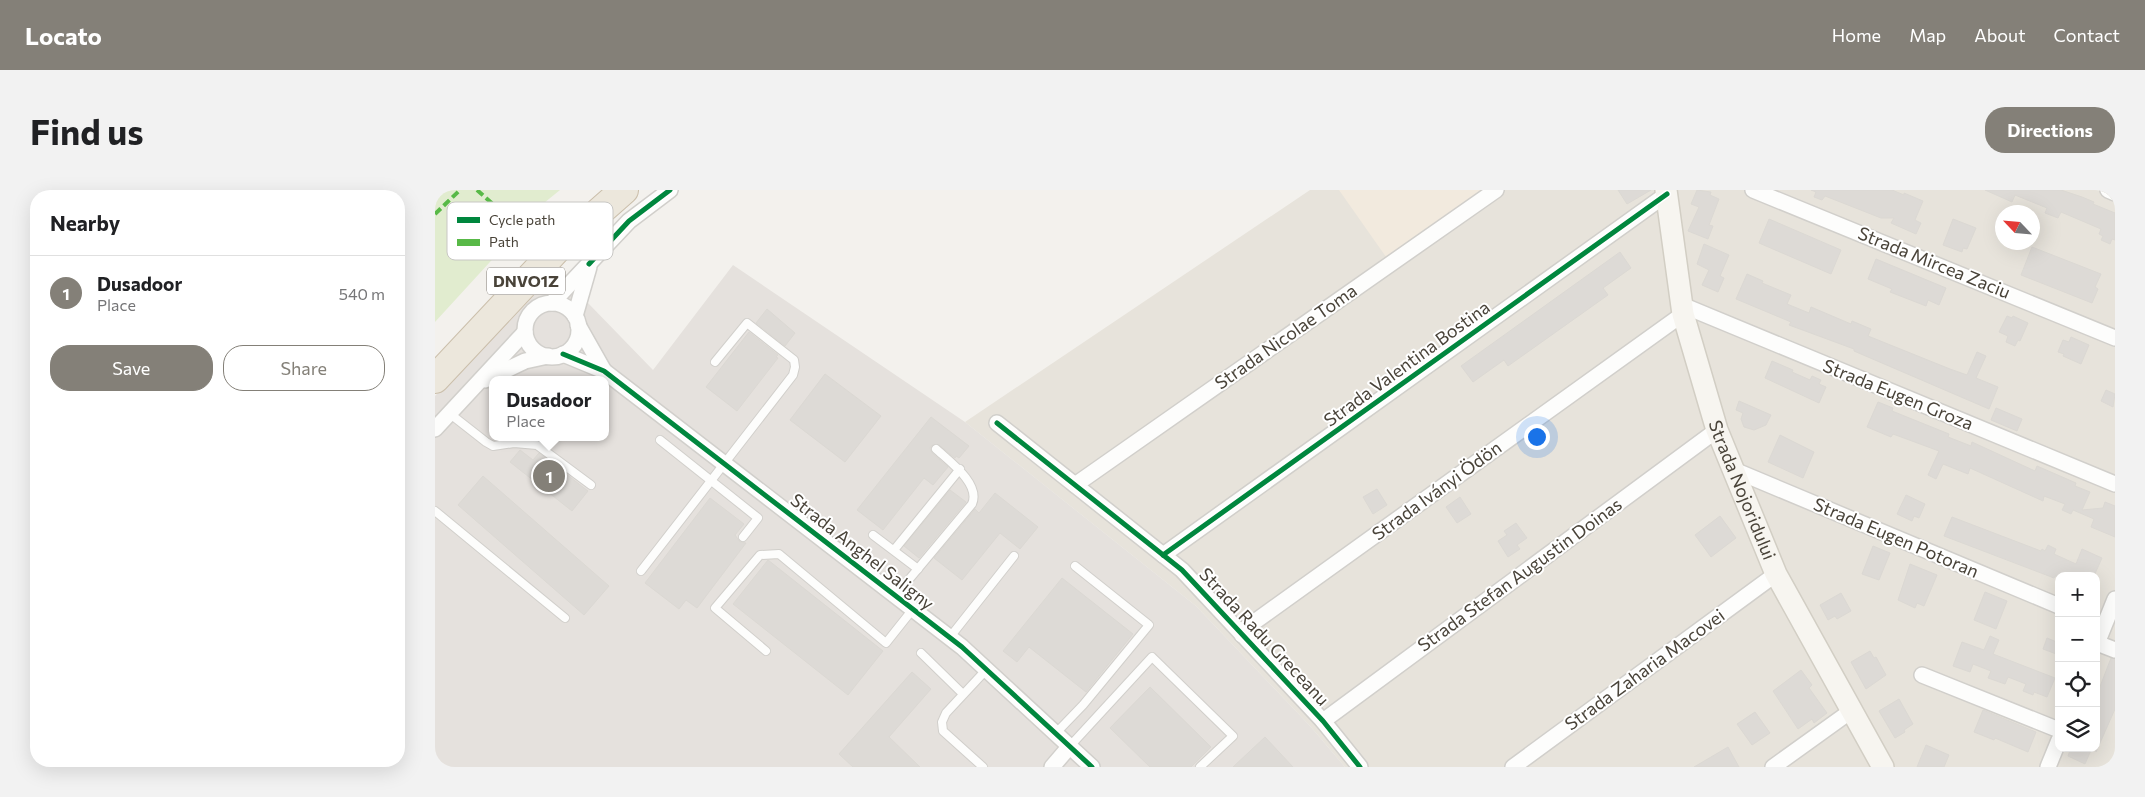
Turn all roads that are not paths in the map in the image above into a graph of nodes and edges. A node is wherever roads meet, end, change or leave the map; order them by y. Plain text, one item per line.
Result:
1 (600, 190) edge
2 (624, 190) edge
3 (670, 190) edge
4 (1496, 190) edge
5 (1753, 190) edge
6 (2108, 190) edge
7 (1667, 192) edge
8 (2115, 193) edge
9 (585, 202) edge
10 (610, 202) edge
11 (613, 238) edge
12 (523, 260) edge
13 (547, 260) edge
14 (593, 260) edge
15 (589, 264) junction
16 (552, 303) junction
17 (1682, 310) junction
18 (576, 320) junction
19 (525, 332) junction
20 (2115, 338) edge
21 (556, 355) junction
22 (435, 356) edge
23 (715, 362) dead end
24 (605, 371) junction
25 (494, 376) edge
26 (489, 378) edge
27 (435, 379) edge
28 (477, 384) junction
29 (449, 413) junction
30 (997, 424) dead end
31 (435, 429) edge
32 (1717, 430) junction
33 (660, 440) dead end
34 (936, 449) dead end
35 (724, 463) junction
36 (960, 469) junction
37 (1734, 470) junction
38 (711, 481) junction
39 (2115, 484) edge
40 (591, 485) dead end
41 (1075, 485) junction
42 (435, 511) edge
43 (873, 535) dead end
44 (743, 537) dead end
45 (894, 550) junction
46 (1163, 555) junction
47 (1014, 556) dead end
48 (1075, 566) dead end
49 (918, 568) junction
50 (641, 571) dead end
51 (1776, 574) junction
52 (895, 595) junction
53 (2115, 598) edge
54 (2055, 604) edge
55 (913, 609) junction
56 (565, 618) dead end
57 (2100, 624) edge
58 (1242, 635) junction
59 (950, 637) junction
60 (2100, 645) edge
61 (2115, 650) edge
62 (766, 651) dead end
63 (921, 654) dead end
64 (987, 669) junction
65 (1922, 675) dead end
66 (963, 694) junction
67 (1851, 711) junction
68 (1323, 721) junction
69 (2055, 728) edge
70 (1056, 733) junction
71 (1070, 746) junction
72 (2055, 750) edge
73 (983, 767) edge
74 (1052, 767) edge
75 (1091, 767) edge
76 (1200, 767) edge
77 (1360, 767) edge
78 (1513, 767) edge
79 (1773, 767) edge
80 (1883, 767) edge
81 (2048, 767) edge

1 - 9 highway, DNVO1Z
2 - 10 highway, DNVO1Z
3 - 11 street
4 - 41 street, Strada Nicolae Toma
5 - 20 street, Strada Mircea Zaciu
6 - 8 street
7 - 17 main road, Strada Nojoridului
7 - 46 street, Strada Valentina Bostina
12 - 22 highway, DNVO1Z
13 - 27 highway, DNVO1Z
14 - 15 street
15 - 16 street
15 - 18 street
16 - 18 street
16 - 19 street
17 - 32 main road, Strada Nojoridului
17 - 39 street, Strada Eugen Groza
17 - 58 street, Strada Iványi Ödön
18 - 21 street
18 - 24 street
19 - 21 street
19 - 28 street
21 - 24 street
21 - 25 street
23 - 35 lane
24 - 35 street, Strada Anghel Saligny
26 - 28 street
28 - 29 street
29 - 31 street
29 - 40 lane
30 - 41 street, Strada Radu Greceanu
32 - 37 main road, Strada Nojoridului
32 - 68 street, Strada Stefan Augustin Doinas
33 - 38 lane
34 - 36 lane
35 - 38 lane
35 - 52 street, Strada Anghel Saligny
36 - 45 lane
36 - 49 lane
37 - 51 main road, Strada Nojoridului
37 - 54 street, Strada Eugen Potoran
38 - 44 lane
38 - 50 lane
41 - 46 street, Strada Radu Greceanu
42 - 56 lane
43 - 45 lane
45 - 49 lane
46 - 58 street, Strada Radu Greceanu
47 - 59 lane
48 - 70 lane
49 - 52 lane
51 - 67 main road, Strada Nojoridului
51 - 78 street, Strada Zaharia Macovei
52 - 55 street, Strada Anghel Saligny
53 - 57 street
55 - 59 street, Strada Anghel Saligny
55 - 62 lane
58 - 68 street, Strada Radu Greceanu
59 - 64 street, Strada Anghel Saligny
60 - 61 street
63 - 66 lane
64 - 66 lane
64 - 70 street, Strada Anghel Saligny
65 - 69 street
66 - 73 lane
67 - 79 street
67 - 80 main road, Strada Nojoridului
68 - 77 street, Strada Radu Greceanu
70 - 71 street, Strada Anghel Saligny
71 - 74 street
71 - 75 street, Strada Anghel Saligny
71 - 76 lane
72 - 81 street

